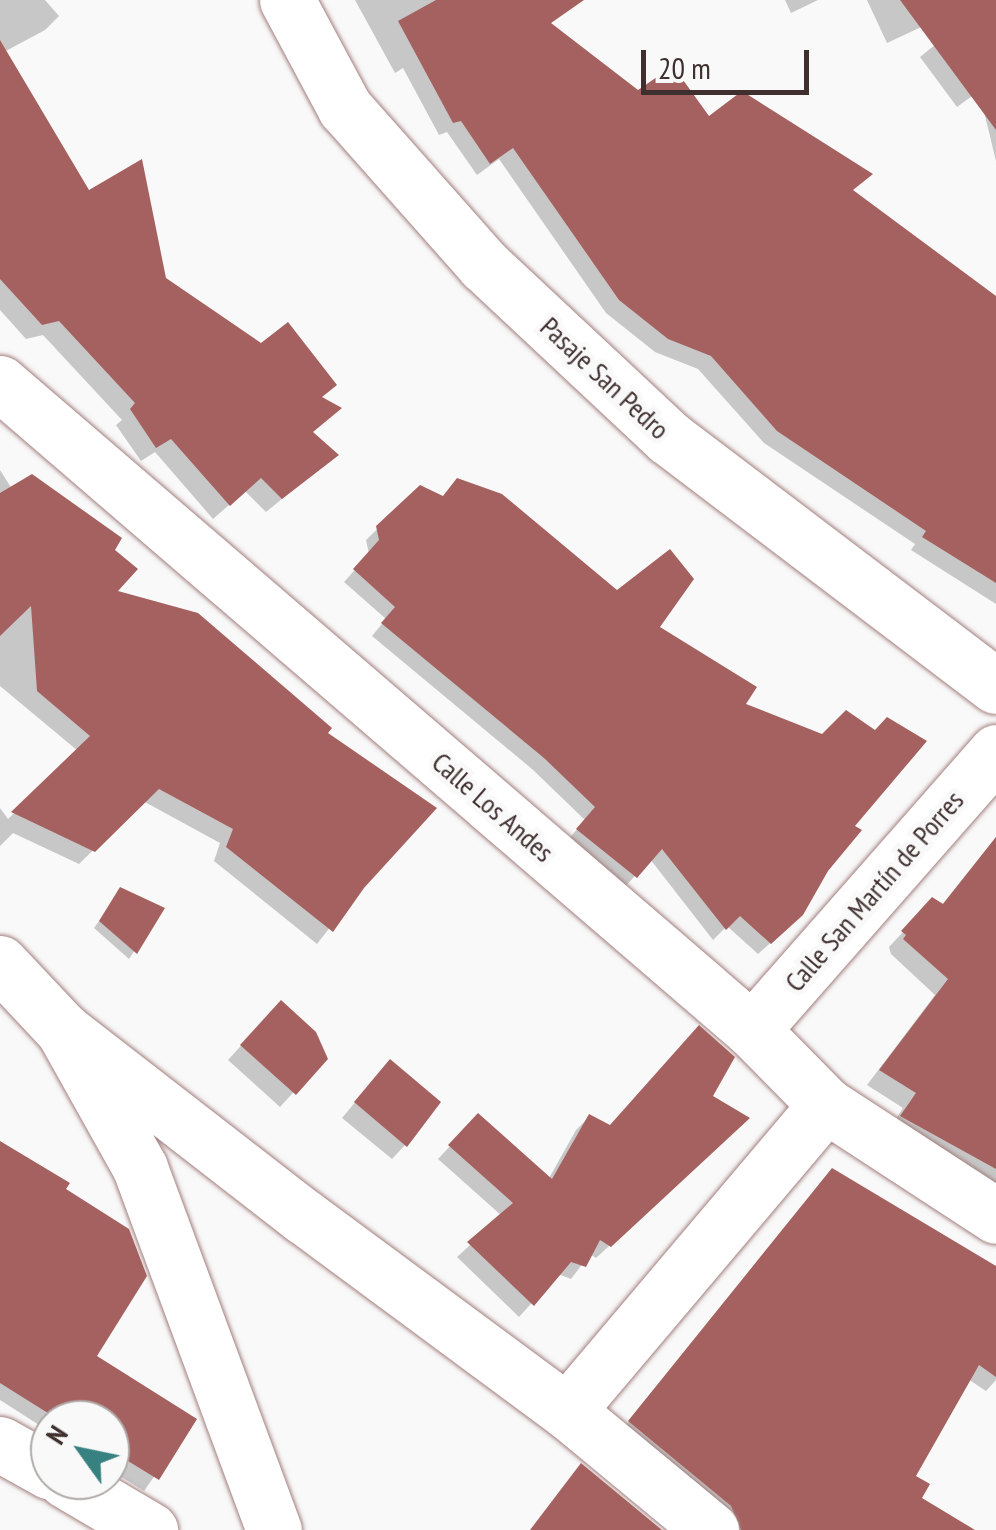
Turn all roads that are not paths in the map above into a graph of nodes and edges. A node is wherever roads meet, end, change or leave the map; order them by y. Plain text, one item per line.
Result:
1 (287, 0) edge
2 (0, 383) edge
3 (996, 686) edge
4 (994, 757) edge
5 (0, 963) edge
6 (63, 1030) junction
7 (752, 1030) junction
8 (826, 1105) junction
9 (996, 1216) edge
10 (567, 1411) junction
11 (0, 1444) edge
12 (30, 1461) edge
13 (99, 1500) edge
14 (150, 1530) edge
15 (274, 1530) edge
16 (711, 1530) edge

1 - 3 street, Pasaje San Pedro
2 - 7 street, Calle Los Andes
4 - 7 street, Calle San Martín de Porres
5 - 6 street
6 - 10 street
6 - 15 street
7 - 8 street, Calle Los Andes
8 - 9 street, Calle Los Andes
8 - 10 street
10 - 16 street
11 - 12 street
13 - 14 street

